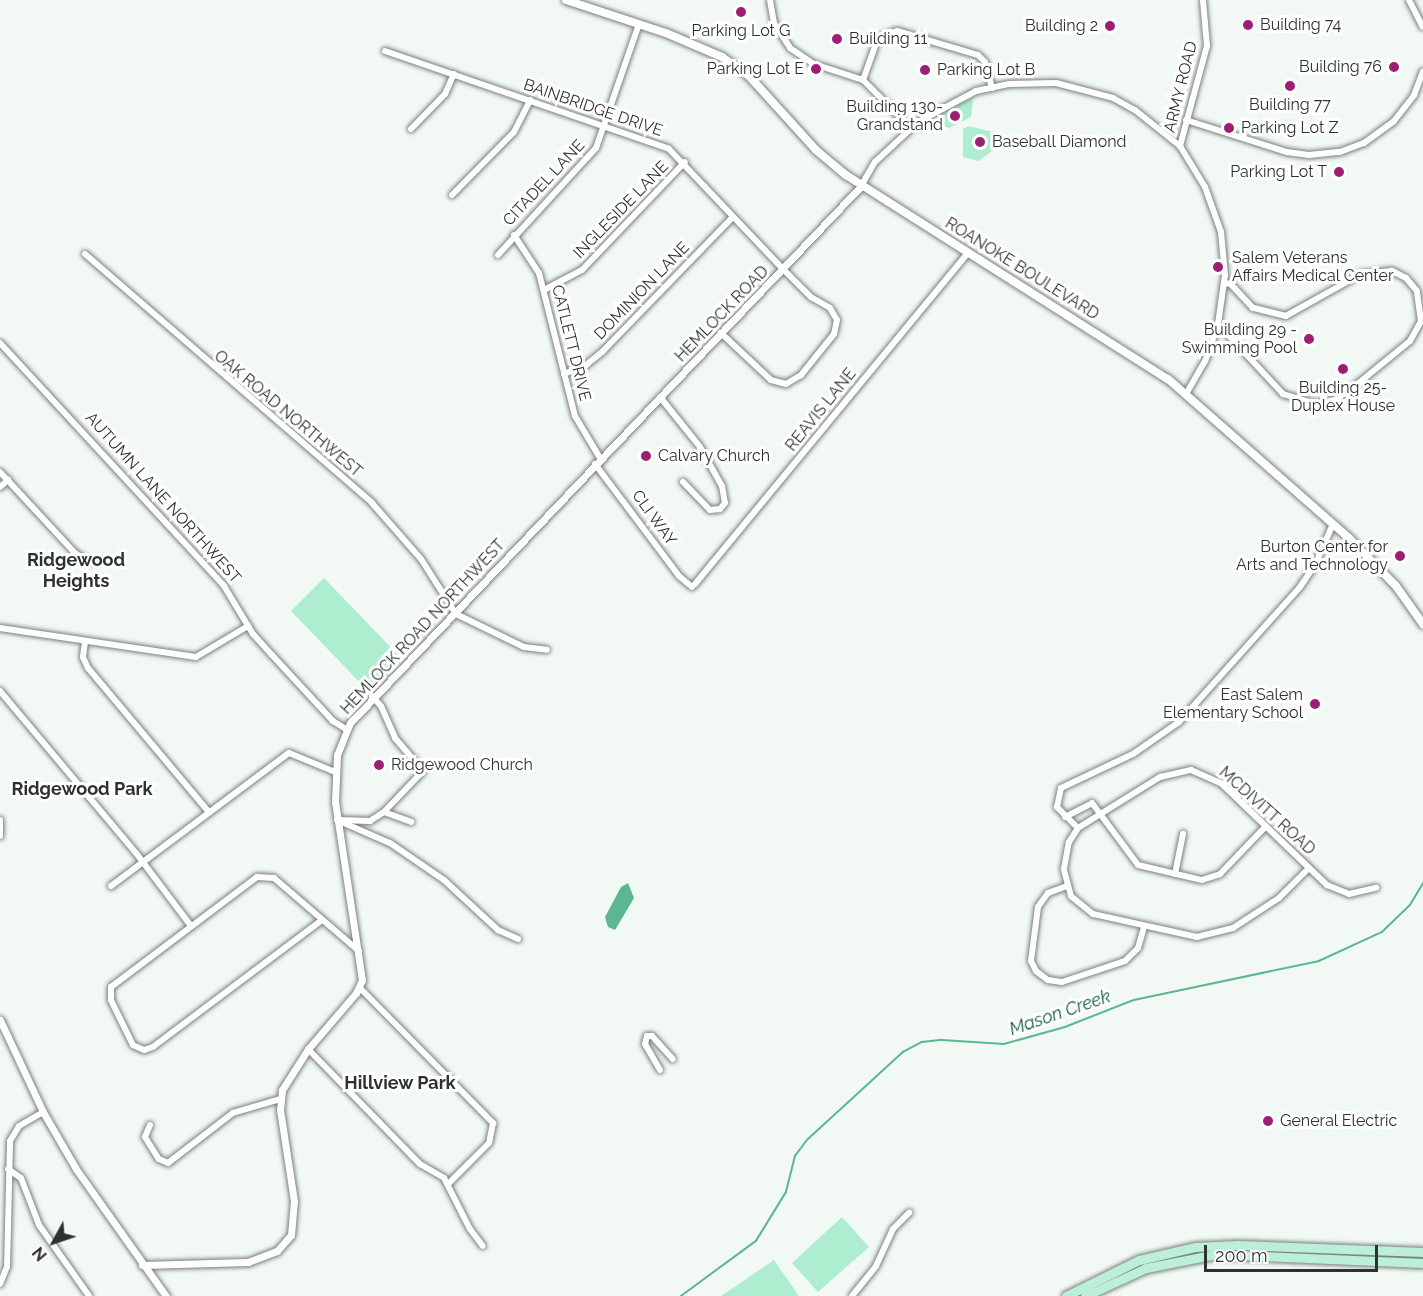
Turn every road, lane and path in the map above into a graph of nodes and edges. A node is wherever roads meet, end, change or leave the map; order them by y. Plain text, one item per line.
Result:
1 (566, 0) edge
2 (770, 0) edge
3 (1203, 0) edge
4 (1409, 0) edge
5 (639, 24) junction
6 (1423, 27) edge
7 (385, 51) dead end
8 (1423, 72) edge
9 (454, 74) junction
10 (863, 80) junction
11 (992, 88) junction
12 (530, 100) junction
13 (1186, 120) junction
14 (605, 125) junction
15 (911, 128) junction
16 (411, 129) dead end
17 (1180, 146) junction
18 (685, 162) junction
19 (861, 186) junction
20 (452, 195) dead end
21 (732, 218) junction
22 (514, 235) junction
23 (968, 253) junction
24 (85, 254) dead end
25 (498, 255) dead end
26 (783, 269) junction
27 (1224, 283) junction
28 (544, 290) junction
29 (1218, 324) junction
30 (721, 333) junction
31 (0, 343) edge
32 (564, 374) junction
33 (1187, 392) junction
34 (660, 397) junction
35 (598, 461) junction
36 (0, 472) edge
37 (8, 480) junction
38 (683, 482) dead end
39 (0, 487) edge
40 (1333, 524) junction
41 (89, 562) dead end
42 (693, 586) joint
43 (454, 612) junction
44 (1423, 624) edge
45 (248, 626) junction
46 (0, 628) edge
47 (85, 642) junction
48 (547, 650) dead end
49 (0, 692) edge
50 (372, 696) junction
51 (346, 729) junction
52 (335, 772) junction
53 (209, 812) junction
54 (384, 812) junction
55 (1102, 812) junction
56 (1065, 817) junction
57 (0, 820) edge
58 (337, 820) junction
59 (411, 822) dead end
60 (1266, 826) junction
61 (1078, 828) junction
62 (1183, 834) dead end
63 (0, 836) edge
64 (142, 862) junction
65 (1310, 868) junction
66 (1175, 874) junction
67 (111, 886) dead end
68 (1067, 886) junction
69 (1376, 888) dead end
70 (322, 920) junction
71 (191, 926) junction
72 (1144, 927) junction
73 (518, 939) dead end
74 (360, 952) junction
75 (360, 988) junction
76 (0, 1020) edge
77 (308, 1049) junction
78 (673, 1059) dead end
79 (660, 1070) dead end
80 (280, 1099) junction
81 (43, 1112) junction
82 (150, 1125) dead end
83 (8, 1169) junction
84 (449, 1183) junction
85 (909, 1213) dead end
86 (483, 1246) dead end
87 (1423, 1252) edge
88 (1423, 1263) edge
89 (142, 1265) junction
90 (0, 1284) edge
91 (89, 1296) edge
92 (166, 1296) edge
93 (852, 1296) edge
94 (1066, 1296) edge
95 (1085, 1296) edge

1 - 5 main road, ROANOKE BOULEVARD
2 - 10 street
3 - 13 street, ARMY ROAD
4 - 6 street
5 - 14 street, CITADEL LANE
5 - 19 main road, ROANOKE BOULEVARD
7 - 9 street, BAINBRIDGE DRIVE
8 - 13 street
9 - 12 street, BAINBRIDGE DRIVE
9 - 16 street
10 - 11 street
10 - 15 street
11 - 15 street
11 - 17 street
12 - 14 street, BAINBRIDGE DRIVE
12 - 20 street
13 - 17 street, ARMY ROAD
14 - 18 street, BAINBRIDGE DRIVE
14 - 22 street, CITADEL LANE
15 - 19 street
17 - 27 street
18 - 21 street, BAINBRIDGE DRIVE
18 - 28 street, INGLESIDE LANE
19 - 23 main road, ROANOKE BOULEVARD
19 - 26 street, HEMLOCK ROAD
21 - 26 street, BAINBRIDGE DRIVE
21 - 32 street, DOMINION LANE
22 - 25 street, CITADEL LANE
22 - 28 street, CATLETT DRIVE
23 - 33 main road, ROANOKE BOULEVARD
23 - 42 street, REAVIS LANE
24 - 43 street, OAK ROAD NORTHWEST
26 - 30 street, HEMLOCK ROAD
26 - 30 street, BAINBRIDGE DRIVE
27 - 29 street
27 - 29 street
28 - 32 street, CATLETT DRIVE
29 - 33 street
30 - 34 street, HEMLOCK ROAD
31 - 45 street, AUTUMN LANE NORTHWEST
32 - 35 street, CATLETT DRIVE
33 - 40 main road, ROANOKE BOULEVARD
34 - 35 street, HEMLOCK ROAD
34 - 38 street
35 - 42 street, CLI WAY
35 - 43 street, HEMLOCK ROAD NORTHWEST
36 - 37 street
37 - 39 street
37 - 41 street
40 - 44 main road, ROANOKE BOULEVARD
40 - 56 street
43 - 48 street
43 - 50 street, HEMLOCK ROAD NORTHWEST
45 - 47 street
45 - 51 street, AUTUMN LANE NORTHWEST
46 - 47 street
47 - 53 street
49 - 64 street
50 - 51 street, HEMLOCK ROAD NORTHWEST
50 - 54 street
51 - 52 street, HEMLOCK ROAD NORTHWEST
52 - 53 street
52 - 58 street, HEMLOCK ROAD NORTHWEST
53 - 64 street
54 - 58 street
54 - 59 street
55 - 56 street
55 - 60 street, MCDIVITT ROAD
55 - 61 street, MCDIVITT ROAD
55 - 66 street
56 - 61 street
57 - 63 street
58 - 73 street
58 - 74 street, HEMLOCK ROAD NORTHWEST
60 - 65 street, MCDIVITT ROAD
60 - 66 street
61 - 68 street
62 - 66 street
64 - 67 street
64 - 71 street
65 - 69 street
65 - 72 street, MCDIVITT ROAD
68 - 72 street, MCDIVITT ROAD
68 - 72 street
70 - 71 street
70 - 71 street
70 - 74 street
74 - 75 street, HEMLOCK ROAD NORTHWEST
75 - 77 street
75 - 84 street
76 - 81 street
77 - 80 street
77 - 84 street
78 - 79 street
80 - 82 street
80 - 89 street
81 - 83 street
81 - 89 street
83 - 90 street
83 - 91 street
84 - 86 street
85 - 93 street
87 - 94 main road
88 - 95 main road
89 - 92 street

